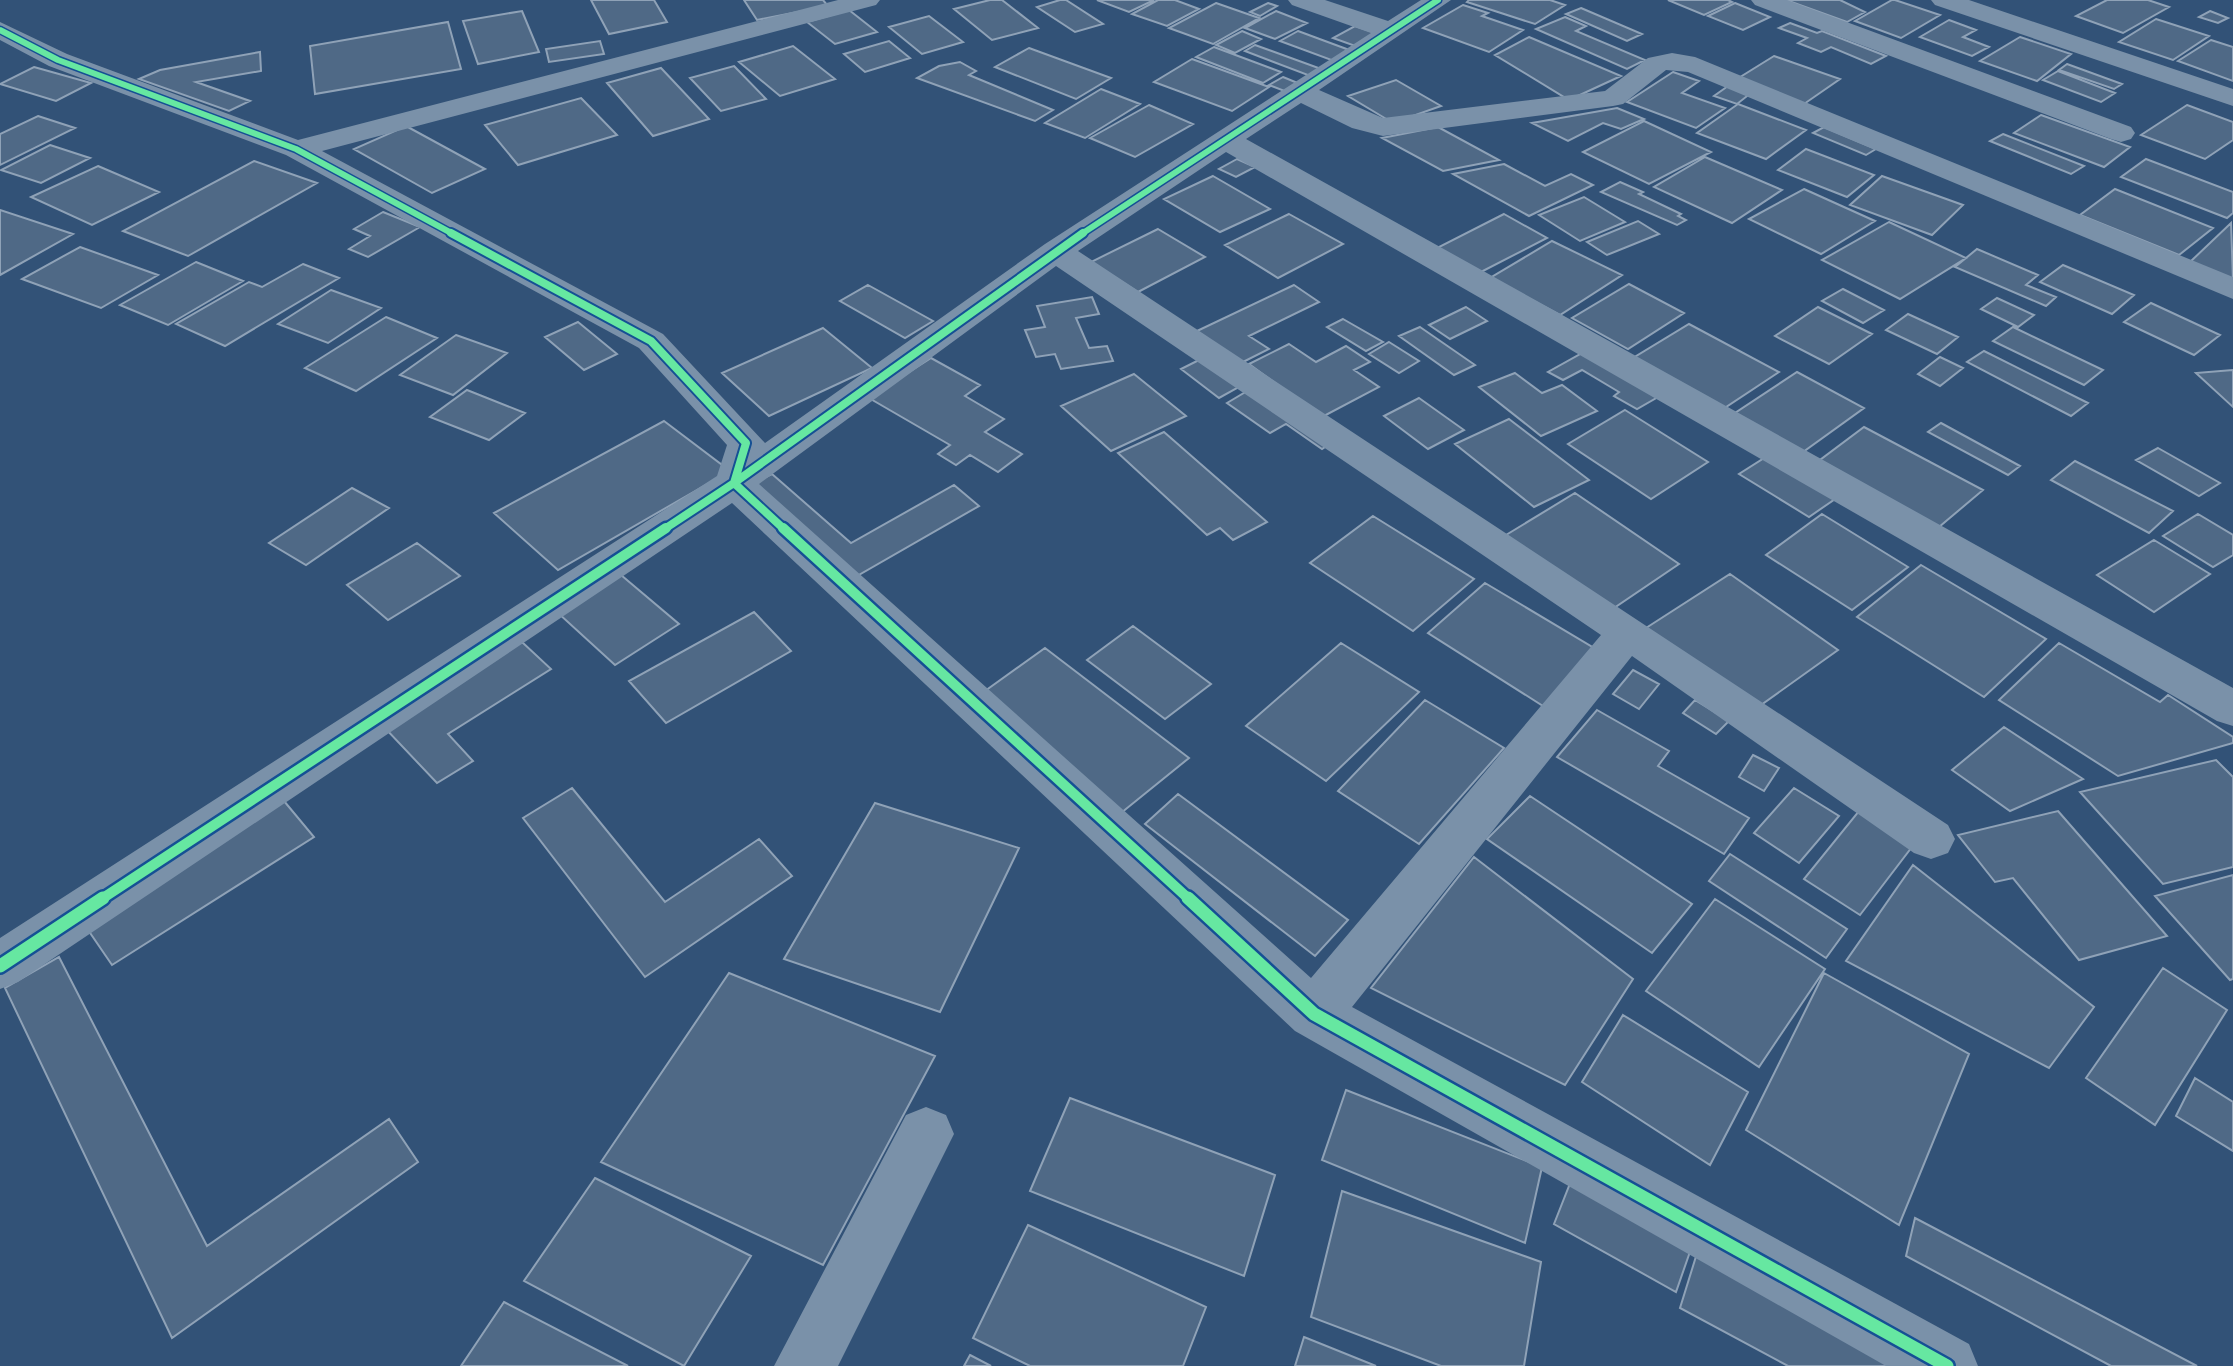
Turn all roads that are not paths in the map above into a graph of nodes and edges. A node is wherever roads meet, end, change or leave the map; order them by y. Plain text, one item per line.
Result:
1 (867, 0) edge
2 (1301, 0) edge
3 (1438, 0) edge
4 (1764, 0) edge
5 (1944, 0) edge
6 (0, 30) edge
7 (1391, 31) junction
8 (1299, 91) junction
9 (2233, 98) edge
10 (2121, 133) dead end
11 (1226, 140) junction
12 (296, 149) junction
13 (1056, 251) junction
14 (2233, 289) edge
15 (734, 483) junction
16 (1628, 632) junction
17 (2233, 709) edge
18 (1931, 839) dead end
19 (0, 966) edge
20 (1314, 1014) junction
21 (926, 1134) dead end
22 (805, 1366) edge
23 (1947, 1366) edge

1 - 12 street
2 - 7 street
3 - 7 street
4 - 10 street
5 - 9 street
6 - 12 street
7 - 8 street
8 - 11 street
8 - 14 street
11 - 13 street
11 - 17 street
12 - 15 street
13 - 15 street
13 - 16 street
15 - 19 street
15 - 20 street
16 - 18 street
16 - 20 street
20 - 23 street
21 - 22 street

